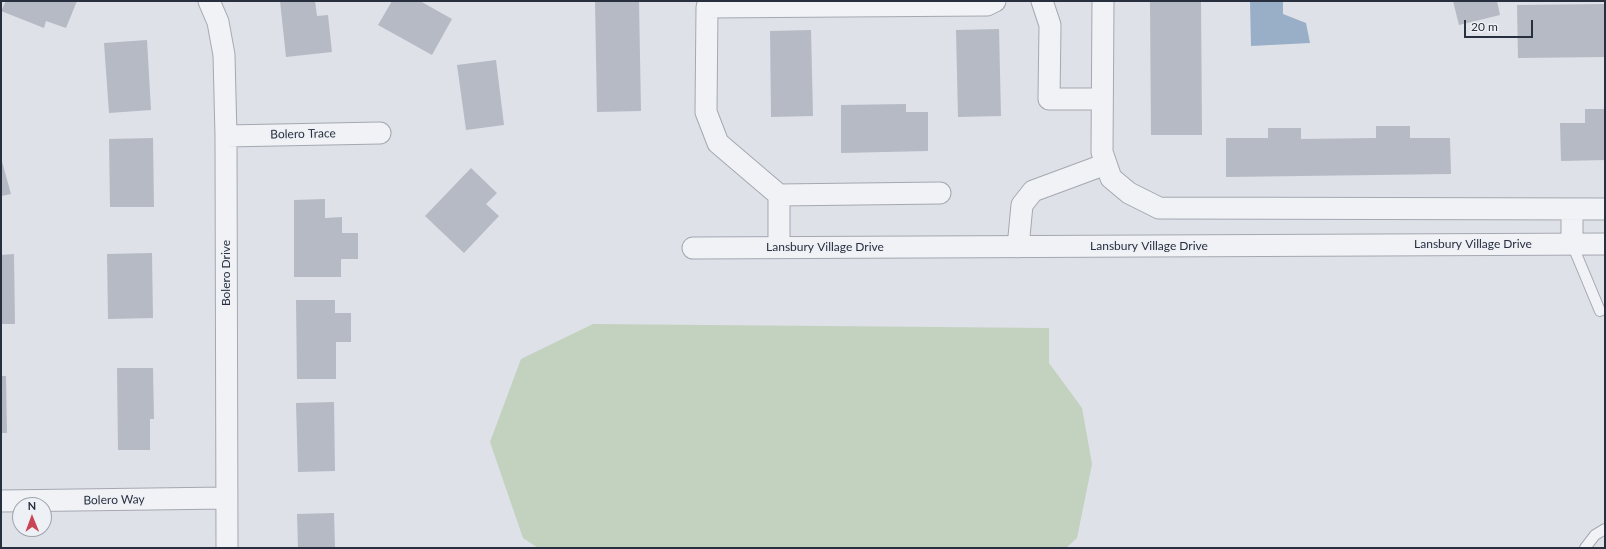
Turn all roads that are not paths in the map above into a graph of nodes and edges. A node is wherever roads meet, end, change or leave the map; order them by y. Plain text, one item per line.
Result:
1 (209, 1) edge
2 (995, 1) edge
3 (1042, 1) edge
4 (1103, 1) edge
5 (1102, 99) junction
6 (380, 133) dead end
7 (226, 136) junction
8 (1106, 164) junction
9 (940, 193) dead end
10 (779, 195) junction
11 (1572, 209) junction
12 (1605, 209) edge
13 (1572, 244) junction
14 (1605, 244) edge
15 (779, 247) junction
16 (1018, 247) junction
17 (693, 248) dead end
18 (1600, 311) dead end
19 (226, 498) junction
20 (1, 501) edge
21 (1605, 529) edge
22 (227, 548) edge
23 (1585, 548) edge

1 - 7 street, Bolero Drive
2 - 10 street
3 - 5 street
4 - 5 street
5 - 8 street
6 - 7 street, Bolero Trace
7 - 19 street, Bolero Drive
8 - 11 street
8 - 16 street
9 - 10 street
10 - 15 street
11 - 12 street
11 - 13 street
13 - 14 street, Lansbury Village Drive
13 - 16 street, Lansbury Village Drive
13 - 18 lane
15 - 16 street, Lansbury Village Drive
15 - 17 street, Lansbury Village Drive
19 - 20 street, Bolero Way
19 - 22 street, Bolero Drive
21 - 23 lane

